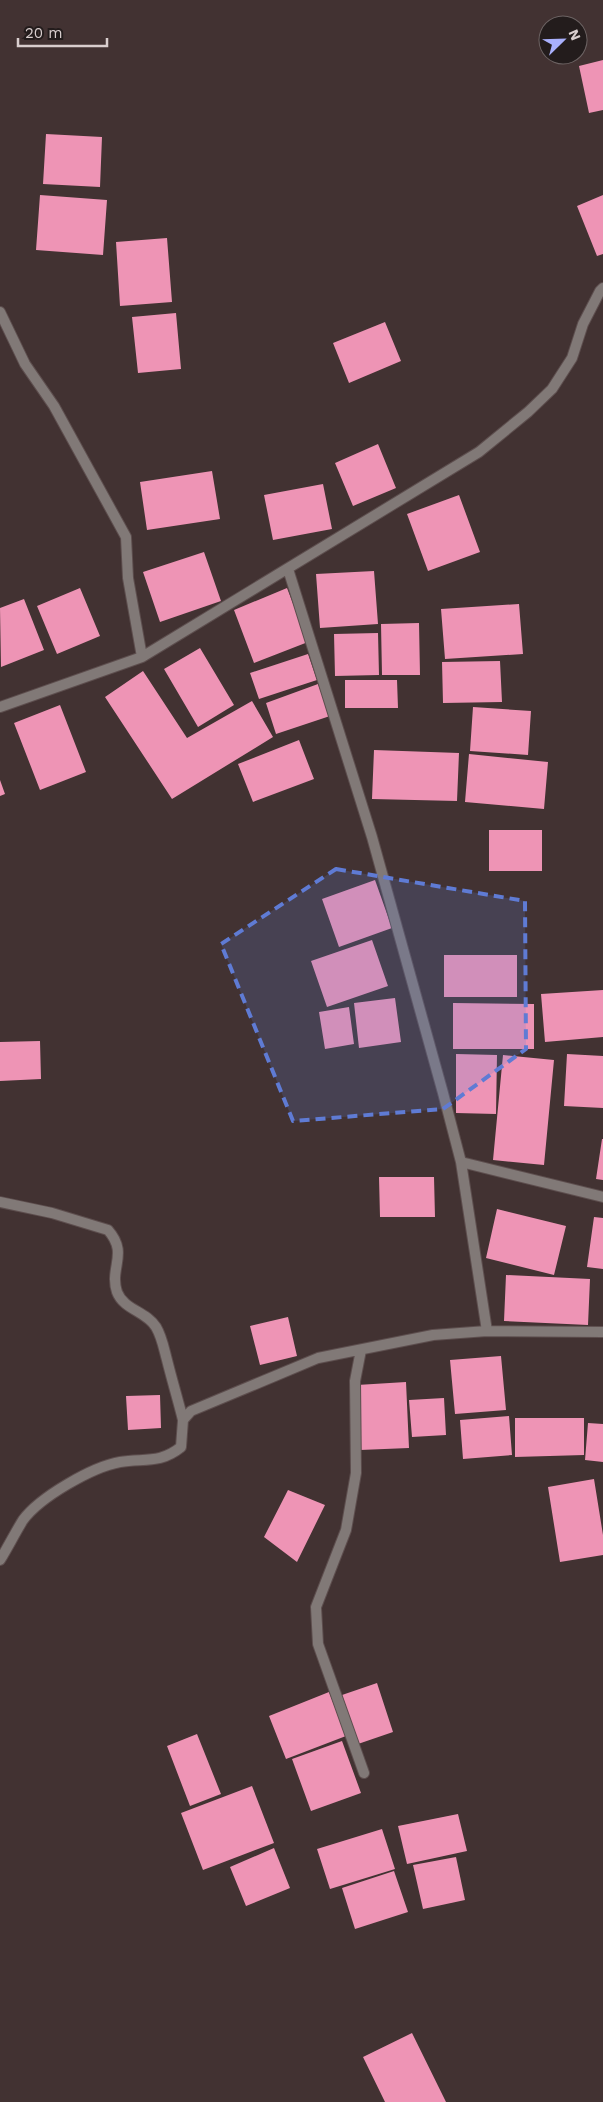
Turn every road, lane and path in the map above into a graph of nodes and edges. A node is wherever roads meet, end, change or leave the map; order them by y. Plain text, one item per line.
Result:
1 (603, 288) edge
2 (0, 312) edge
3 (288, 569) junction
4 (142, 657) junction
5 (0, 707) edge
6 (461, 1162) junction
7 (603, 1197) edge
8 (0, 1202) edge
9 (487, 1331) junction
10 (603, 1332) edge
11 (361, 1350) junction
12 (183, 1420) junction
13 (0, 1560) edge
14 (364, 1773) dead end

1 - 3 street
2 - 4 street
3 - 4 street
3 - 6 street
4 - 5 street
6 - 7 street
6 - 9 street
8 - 12 street
9 - 10 street
9 - 11 street
11 - 12 street
11 - 14 street
12 - 13 street

